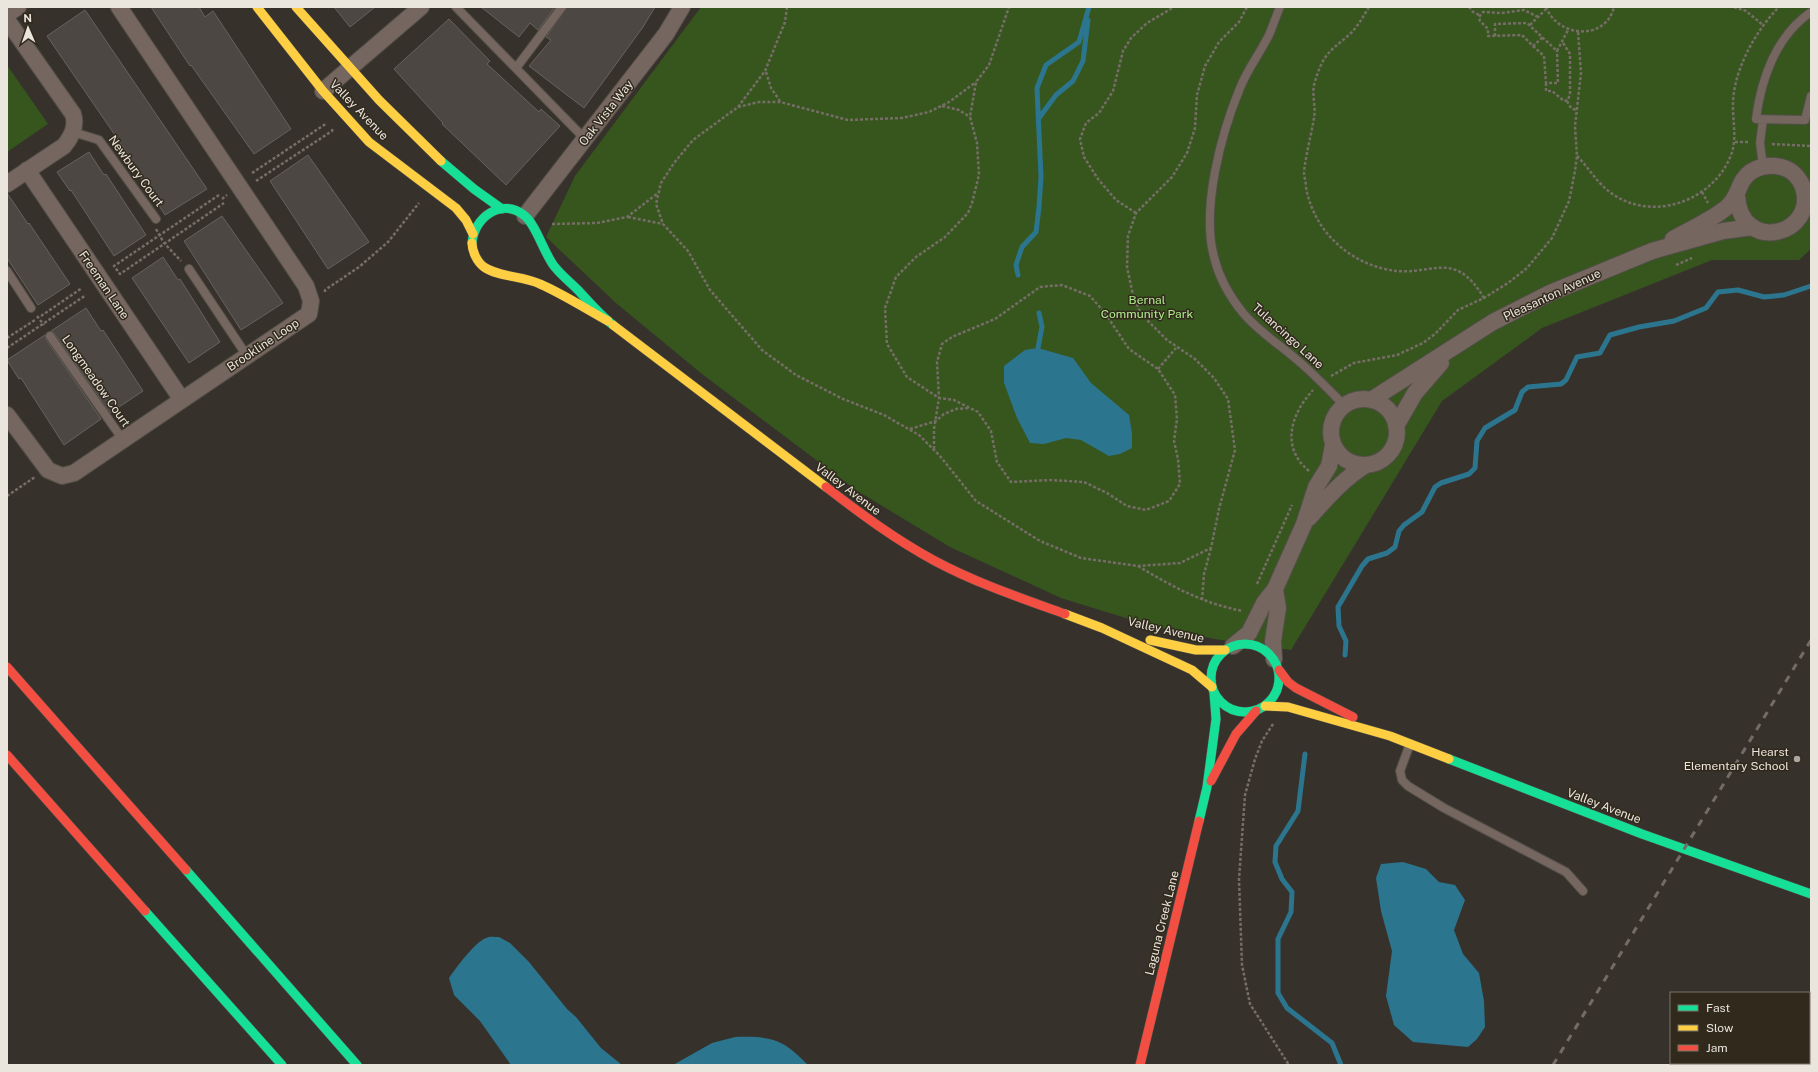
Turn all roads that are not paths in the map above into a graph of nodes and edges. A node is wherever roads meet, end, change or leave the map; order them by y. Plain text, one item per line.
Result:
1 (18, 7) edge
2 (119, 7) edge
3 (257, 7) edge
4 (296, 7) edge
5 (421, 7) edge
6 (456, 7) edge
7 (562, 7) edge
8 (682, 7) edge
9 (1280, 7) edge
10 (1811, 12) edge
11 (7, 14) edge
12 (7, 20) edge
13 (350, 68) junction
14 (516, 68) junction
15 (323, 91) junction
16 (1811, 96) edge
17 (1763, 120) junction
18 (73, 132) junction
19 (585, 139) junction
20 (1763, 166) junction
21 (27, 170) junction
22 (7, 184) edge
23 (1737, 196) junction
24 (502, 209) junction
25 (525, 216) junction
26 (156, 219) road end
27 (1753, 228) junction
28 (473, 234) junction
29 (538, 239) junction
30 (1652, 251) junction
31 (536, 252) dead end
32 (524, 267) dead end
33 (189, 269) road end
34 (7, 271) edge
35 (507, 274) junction
36 (31, 308) dead end
37 (608, 321) junction
38 (50, 336) dead end
39 (1455, 347) junction
40 (247, 356) junction
41 (182, 400) junction
42 (1371, 400) junction
43 (1344, 405) junction
44 (7, 415) edge
45 (1396, 426) junction
46 (123, 440) junction
47 (1333, 445) junction
48 (1366, 465) junction
49 (1304, 524) junction
50 (1275, 589) junction
51 (1102, 628) junction
52 (1229, 648) junction
53 (1276, 664) junction
54 (7, 667) edge
55 (1213, 690) junction
56 (1265, 706) junction
57 (1256, 711) junction
58 (1390, 736) junction
59 (1410, 744) junction
60 (7, 755) edge
61 (1207, 787) junction
62 (1583, 891) dead end
63 (1811, 894) edge
64 (282, 1065) edge
65 (357, 1065) edge
66 (1140, 1065) edge

1 - 11 street
2 - 40 street, Brookline Loop
3 - 15 main road, Valley Avenue
4 - 13 main road, Valley Avenue
5 - 13 street
6 - 14 lane
7 - 14 lane
8 - 19 street, Oak Vista Way
9 - 43 lane, Tulancingo Lane
10 - 17 lane
12 - 18 street
13 - 15 street
13 - 24 main road, Valley Avenue
14 - 19 lane
15 - 28 main road, Valley Avenue
16 - 17 lane
17 - 20 lane
18 - 21 street
18 - 26 lane, Newbury Court
19 - 25 street, Oak Vista Way
20 - 23 street
20 - 27 street
21 - 22 street
21 - 41 street, Freeman Lane
23 - 27 street
23 - 30 street, Pleasanton Avenue
24 - 25 main road, Valley Avenue
24 - 28 main road
25 - 29 main road, Valley Avenue
27 - 30 street, Pleasanton Avenue
28 - 35 main road, Valley Avenue
29 - 31 main road
29 - 37 main road, Valley Avenue
30 - 39 street, Pleasanton Avenue
32 - 35 main road
33 - 40 lane
34 - 36 lane
35 - 37 main road, Valley Avenue
37 - 51 main road, Valley Avenue
38 - 46 lane, Longmeadow Court
39 - 42 street, Pleasanton Avenue
39 - 45 street, Pleasanton Avenue
40 - 41 street, Brookline Loop
41 - 46 street, Brookline Loop
42 - 43 street
42 - 45 street
43 - 47 street
44 - 46 street, Brookline Loop
45 - 48 street
47 - 48 street
47 - 49 street
48 - 49 street
49 - 50 street
50 - 52 street
50 - 53 street
51 - 52 main road, Valley Avenue
51 - 55 main road, Valley Avenue
52 - 53 main road
52 - 55 main road
53 - 56 main road
53 - 58 main road, Valley Avenue
54 - 65 main road
55 - 57 main road
55 - 61 main road, Laguna Creek Lane
56 - 57 main road
56 - 58 main road, Valley Avenue
57 - 61 main road, Laguna Creek Lane
58 - 59 main road, Valley Avenue
59 - 62 lane
59 - 63 main road, Valley Avenue
60 - 64 main road
61 - 66 main road, Laguna Creek Lane

